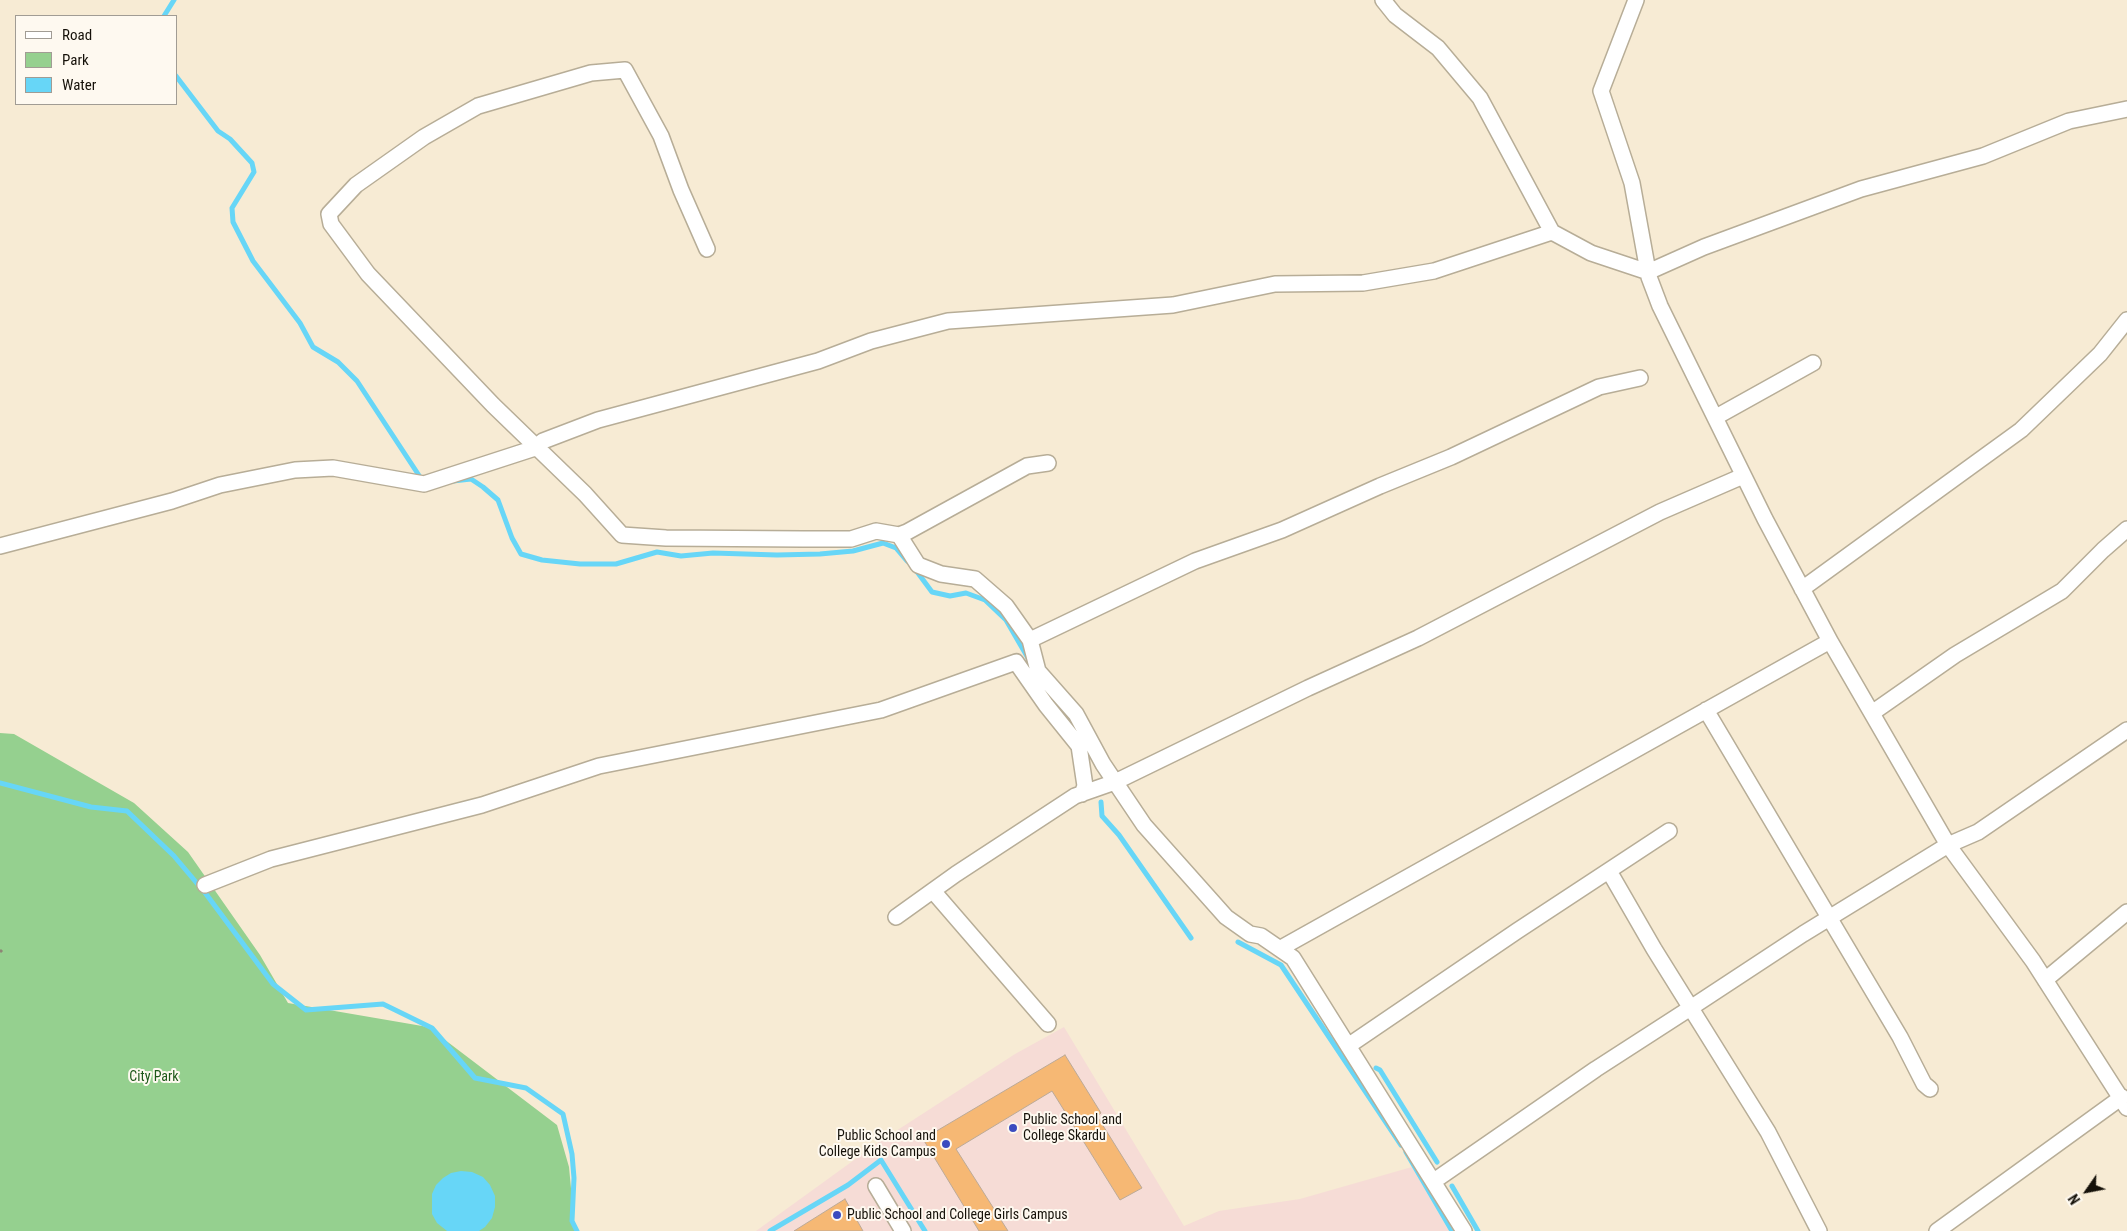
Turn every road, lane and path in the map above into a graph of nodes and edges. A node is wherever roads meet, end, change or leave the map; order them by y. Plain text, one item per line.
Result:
1 (1383, 0) edge
2 (1636, 0) edge
3 (2127, 109) edge
4 (1552, 232) junction
5 (707, 249) dead end
6 (1648, 272) junction
7 (2127, 320) edge
8 (1813, 363) dead end
9 (1640, 378) dead end
10 (1716, 417) junction
11 (535, 448) junction
12 (1048, 463) dead end
13 (1743, 476) junction
14 (2127, 529) edge
15 (898, 535) junction
16 (0, 546) edge
17 (1802, 589) junction
18 (1030, 640) junction
19 (1830, 641) junction
20 (1706, 710) junction
21 (1872, 713) junction
22 (2127, 730) edge
23 (1115, 782) junction
24 (1082, 794) junction
25 (1670, 830) dead end
26 (1948, 845) junction
27 (1609, 871) junction
28 (205, 885) dead end
29 (933, 891) junction
30 (2127, 912) edge
31 (896, 917) dead end
32 (1828, 919) junction
33 (1281, 948) junction
34 (2045, 980) junction
35 (1692, 1007) junction
36 (1048, 1024) dead end
37 (1348, 1046) junction
38 (1930, 1089) dead end
39 (2124, 1103) edge
40 (1434, 1180) junction
41 (876, 1186) dead end
42 (903, 1231) edge
43 (1464, 1231) edge
44 (1819, 1231) edge
45 (1937, 1231) edge

1 - 4 street
2 - 6 street
3 - 6 street
4 - 6 street
4 - 11 street
5 - 11 street
6 - 10 street
7 - 17 street
8 - 10 street
9 - 18 street
10 - 13 street
11 - 15 street
11 - 16 street
12 - 15 street
13 - 17 street
13 - 23 street
14 - 21 street
15 - 18 street
17 - 19 street
18 - 23 street
19 - 20 street
19 - 21 street
20 - 32 street
20 - 33 street
21 - 26 street
22 - 26 street
23 - 24 street
23 - 33 street
24 - 28 street
24 - 29 street
25 - 27 street
26 - 32 street
26 - 34 street
27 - 35 street
27 - 37 street
29 - 31 street
29 - 36 street
30 - 34 street
32 - 35 street
32 - 38 street
33 - 37 street
34 - 39 street
35 - 40 street
35 - 44 street
37 - 40 street
39 - 45 street
40 - 43 street
41 - 42 street

